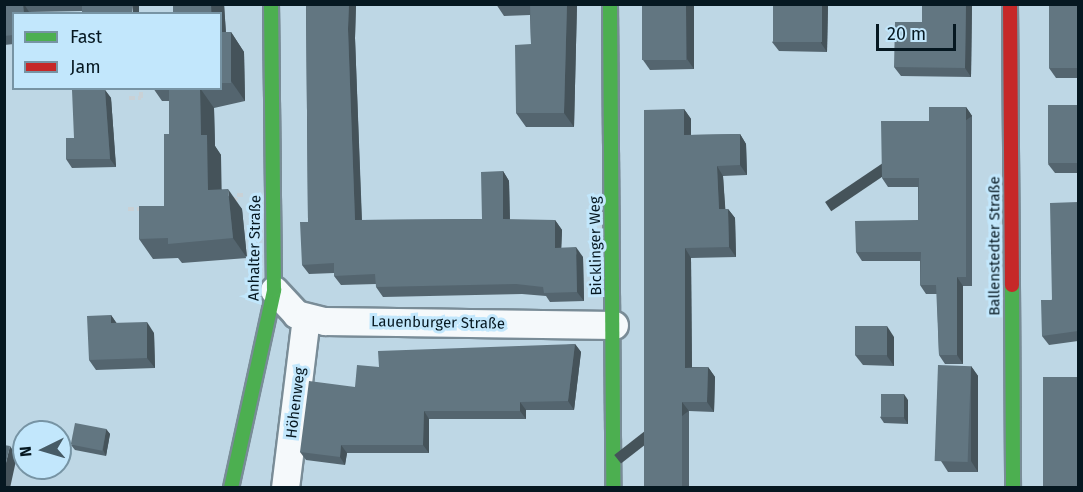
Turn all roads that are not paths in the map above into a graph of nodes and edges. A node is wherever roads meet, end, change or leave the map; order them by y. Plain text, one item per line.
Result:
1 (271, 4) edge
2 (609, 4) edge
3 (1010, 4) edge
4 (274, 290) junction
5 (306, 318) junction
6 (614, 325) junction
7 (231, 488) edge
8 (285, 488) edge
9 (613, 488) edge
10 (1013, 488) edge

1 - 4 street, Anhalter Straße
2 - 6 street, Bicklinger Weg
3 - 10 street, Ballenstedter Straße
4 - 5 street
4 - 7 street, Anhalter Straße
5 - 6 street, Lauenburger Straße
5 - 8 street, Höhenweg
6 - 9 street, Bicklinger Weg

